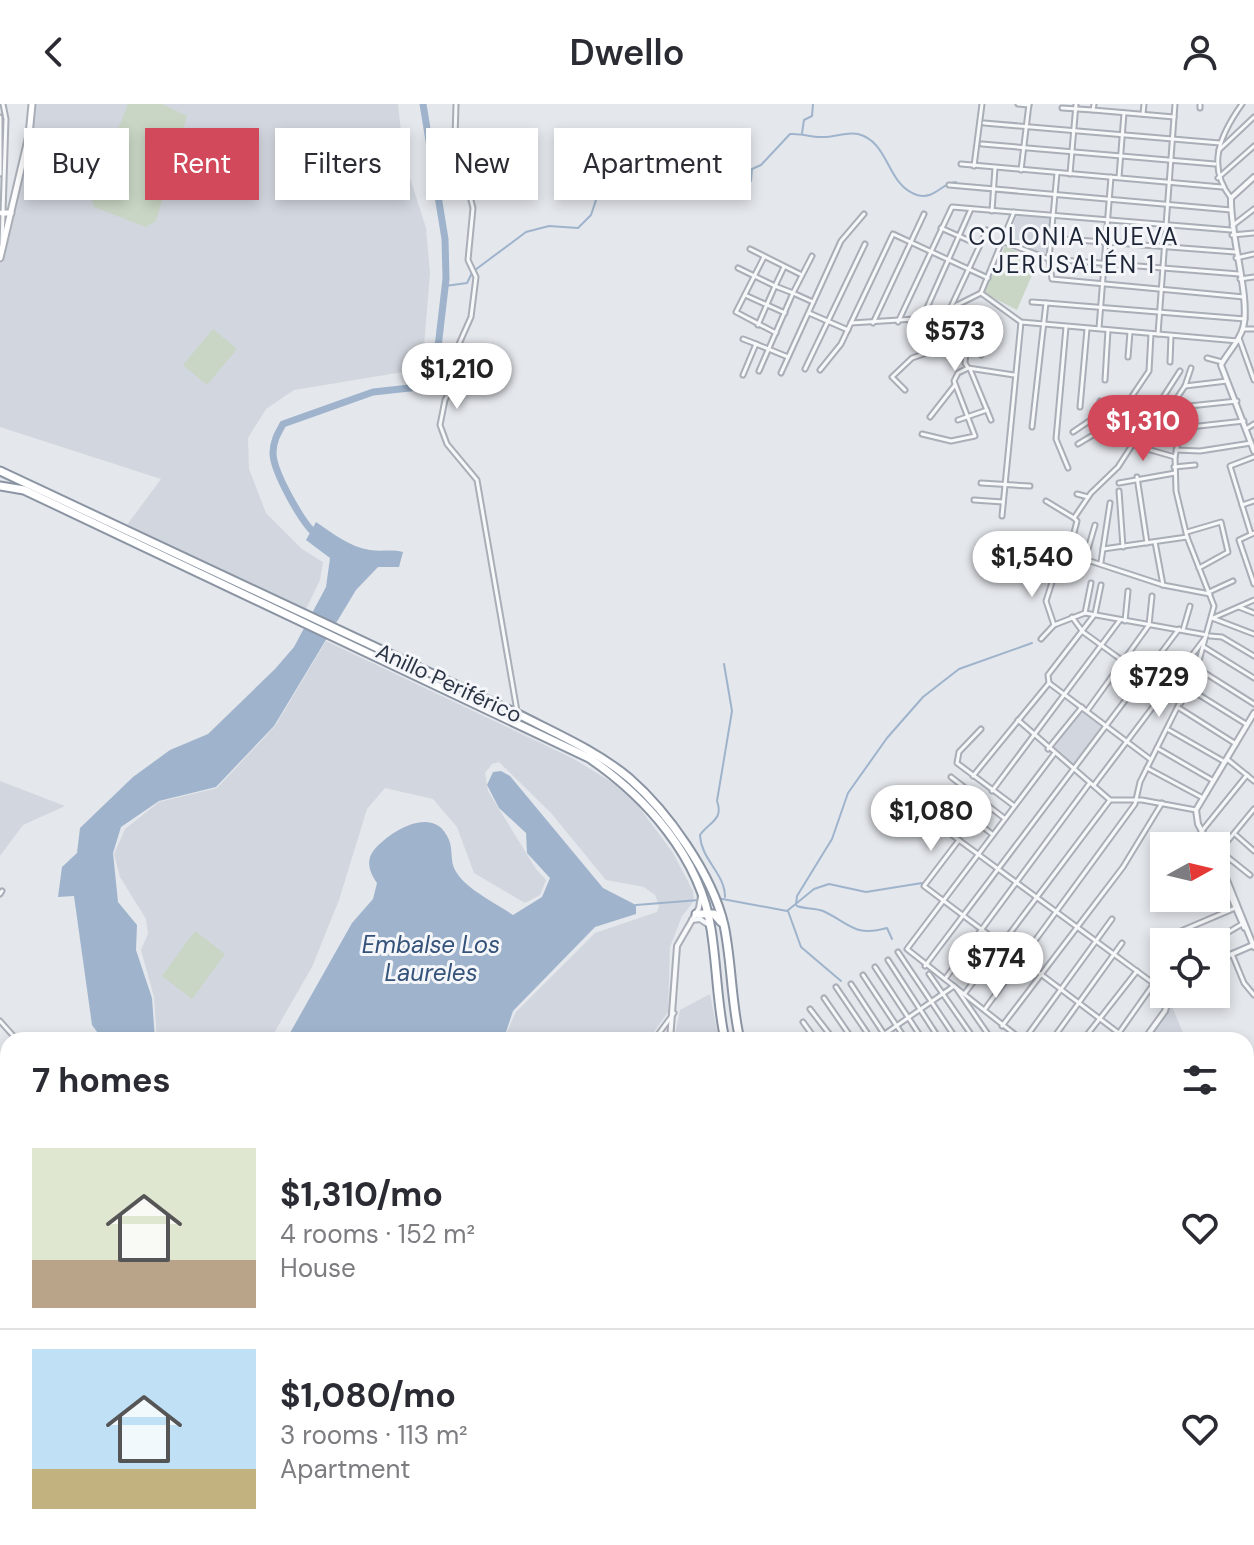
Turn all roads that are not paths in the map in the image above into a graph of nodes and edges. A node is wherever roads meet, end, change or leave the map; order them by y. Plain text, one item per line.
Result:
1 (3, 104) edge
2 (32, 104) edge
3 (456, 104) edge
4 (982, 104) edge
5 (1018, 104) edge
6 (1029, 104) edge
7 (1094, 104) edge
8 (1144, 104) edge
9 (1175, 104) edge
10 (1242, 104) edge
11 (1076, 106) edge
12 (1062, 108) dead end
13 (1093, 110) junction
14 (1125, 112) junction
15 (1143, 114) junction
16 (0, 117) edge
17 (1174, 117) junction
18 (1254, 117) edge
19 (984, 123) dead end
20 (1026, 127) junction
21 (1074, 130) junction
22 (1123, 135) junction
23 (1173, 139) junction
24 (1220, 143) junction
25 (982, 144) dead end
26 (1254, 146) edge
27 (1024, 147) junction
28 (1218, 151) junction
29 (1072, 152) junction
30 (1121, 155) junction
31 (1171, 160) junction
32 (961, 164) dead end
33 (1215, 164) junction
34 (974, 166) junction
35 (995, 168) junction
36 (1021, 170) junction
37 (1057, 173) junction
38 (0, 174) edge
39 (1070, 174) junction
40 (1111, 177) junction
41 (1119, 177) junction
42 (1254, 177) edge
43 (1218, 178) junction
44 (1170, 182) junction
45 (949, 185) dead end
46 (1222, 187) junction
47 (993, 189) junction
48 (1055, 194) junction
49 (1231, 198) junction
50 (1110, 199) junction
51 (1168, 204) junction
52 (971, 209) junction
53 (1254, 209) edge
54 (1231, 210) junction
55 (1, 211) edge
56 (992, 211) junction
57 (1014, 212) junction
58 (11, 213) junction
59 (864, 214) dead end
60 (924, 214) dead end
61 (1054, 216) junction
62 (1108, 221) junction
63 (1167, 225) junction
64 (941, 228) junction
65 (987, 230) dead end
66 (1232, 230) junction
67 (1254, 233) edge
68 (960, 236) junction
69 (1051, 238) junction
70 (1004, 242) junction
71 (1107, 242) junction
72 (912, 243) junction
73 (865, 244) dead end
74 (979, 245) junction
75 (1165, 246) junction
76 (750, 249) dead end
77 (930, 252) junction
78 (1254, 254) edge
79 (1235, 255) junction
80 (1, 256) edge
81 (812, 256) dead end
82 (764, 257) junction
83 (1049, 259) junction
84 (948, 261) junction
85 (1105, 263) junction
86 (784, 267) junction
87 (738, 268) dead end
88 (1163, 268) junction
89 (968, 269) junction
90 (802, 274) junction
91 (754, 276) junction
92 (1240, 277) junction
93 (1254, 277) edge
94 (988, 278) junction
95 (1103, 285) junction
96 (775, 286) junction
97 (1161, 290) junction
98 (793, 293) junction
99 (981, 293) junction
100 (744, 295) junction
101 (1244, 299) junction
102 (1254, 300) edge
103 (813, 302) junction
104 (1032, 302) dead end
105 (1046, 303) junction
106 (767, 305) junction
107 (957, 305) junction
108 (1101, 307) junction
109 (950, 309) junction
110 (1160, 310) junction
111 (969, 312) junction
112 (785, 313) junction
113 (809, 313) junction
114 (931, 318) junction
115 (1245, 319) junction
116 (921, 320) junction
117 (827, 322) junction
118 (898, 322) junction
119 (1021, 322) junction
120 (851, 323) junction
121 (873, 323) junction
122 (1043, 324) junction
123 (758, 325) junction
124 (1066, 327) junction
125 (1087, 329) junction
126 (1243, 329) junction
127 (1254, 329) edge
128 (848, 330) junction
129 (1099, 330) junction
130 (1108, 330) junction
131 (1130, 332) junction
132 (776, 333) junction
133 (1151, 334) junction
134 (1158, 334) junction
135 (1171, 336) junction
136 (743, 339) dead end
137 (1238, 339) junction
138 (756, 344) junction
139 (769, 349) junction
140 (981, 355) dead end
141 (788, 357) junction
142 (1128, 357) dead end
143 (1207, 358) dead end
144 (1170, 362) dead end
145 (1222, 362) junction
146 (969, 368) junction
147 (1191, 368) dead end
148 (805, 369) dead end
149 (820, 370) dead end
150 (759, 371) dead end
151 (1180, 371) dead end
152 (781, 373) dead end
153 (743, 375) dead end
154 (1016, 375) junction
155 (1105, 380) dead end
156 (1254, 380) edge
157 (1227, 381) junction
158 (955, 385) junction
159 (1185, 386) junction
160 (905, 390) dead end
161 (1100, 401) dead end
162 (1237, 401) junction
163 (1080, 407) dead end
164 (1110, 407) junction
165 (1180, 407) junction
166 (1170, 408) junction
167 (987, 410) junction
168 (1120, 414) junction
169 (930, 417) dead end
170 (968, 417) junction
171 (958, 420) dead end
172 (991, 420) dead end
173 (1244, 421) junction
174 (1147, 422) junction
175 (1254, 424) edge
176 (1158, 426) junction
177 (1032, 427) dead end
178 (1143, 429) junction
179 (1246, 429) junction
180 (1179, 430) junction
181 (1073, 432) dead end
182 (922, 434) dead end
183 (1251, 443) junction
184 (1078, 444) dead end
185 (1133, 445) junction
186 (1176, 450) junction
187 (1254, 454) edge
188 (1175, 457) junction
189 (1195, 465) dead end
190 (1174, 467) junction
191 (1068, 468) dead end
192 (0, 471) edge
193 (1175, 473) junction
194 (1137, 477) junction
195 (981, 483) dead end
196 (1119, 483) dead end
197 (0, 486) edge
198 (1006, 486) junction
199 (1030, 486) dead end
200 (1119, 491) dead end
201 (1077, 494) dead end
202 (1088, 497) junction
203 (974, 500) dead end
204 (1046, 501) dead end
205 (1254, 501) edge
206 (1003, 502) junction
207 (1110, 503) dead end
208 (1242, 505) junction
209 (1002, 516) dead end
210 (1074, 518) junction
211 (1095, 525) dead end
212 (1253, 534) edge
213 (1187, 535) junction
214 (1155, 542) junction
215 (1147, 543) junction
216 (1123, 547) junction
217 (1103, 549) junction
218 (1085, 559) junction
219 (1101, 563) junction
220 (1199, 568) junction
221 (1054, 576) dead end
222 (1233, 581) dead end
223 (1091, 583) dead end
224 (1254, 584) edge
225 (1101, 585) dead end
226 (1163, 585) junction
227 (1128, 591) dead end
228 (1209, 593) junction
229 (1152, 596) dead end
230 (1254, 600) edge
231 (1190, 606) dead end
232 (1238, 606) junction
233 (285, 610) junction
234 (1085, 613) junction
235 (1254, 613) edge
236 (1095, 614) junction
237 (1072, 617) junction
238 (1212, 618) junction
239 (1122, 620) junction
240 (1054, 625) junction
241 (1149, 625) junction
242 (1181, 629) junction
243 (1083, 632) junction
244 (1254, 634) edge
245 (1209, 636) junction
246 (347, 639) junction
247 (1041, 639) dead end
248 (1101, 645) junction
249 (1204, 647) junction
250 (1254, 656) edge
251 (1124, 662) junction
252 (1197, 668) junction
253 (1143, 677) junction
254 (1254, 678) edge
255 (1049, 683) junction
256 (1188, 688) junction
257 (1163, 691) junction
258 (1065, 694) junction
259 (1254, 704) edge
260 (1180, 706) junction
261 (1082, 707) junction
262 (1087, 711) junction
263 (1254, 713) edge
264 (518, 714) junction
265 (1018, 720) junction
266 (1107, 725) junction
267 (1247, 725) junction
268 (981, 729) dead end
269 (1168, 730) junction
270 (1033, 734) junction
271 (1127, 740) junction
272 (1236, 744) junction
273 (1157, 748) junction
274 (1048, 749) junction
275 (1054, 754) junction
276 (1150, 759) junction
277 (1226, 760) junction
278 (1146, 767) junction
279 (1073, 769) junction
280 (1247, 775) junction
281 (973, 776) junction
282 (951, 777) dead end
283 (1214, 781) junction
284 (1254, 781) edge
285 (1091, 785) junction
286 (992, 791) junction
287 (941, 794) dead end
288 (1203, 798) junction
289 (1110, 800) junction
290 (1136, 801) junction
291 (1162, 803) junction
292 (1013, 805) junction
293 (1254, 809) edge
294 (1196, 810) junction
295 (1248, 816) junction
296 (1004, 818) junction
297 (933, 821) dead end
298 (1254, 821) edge
299 (1201, 832) joint
300 (992, 834) junction
301 (1235, 834) junction
302 (959, 840) junction
303 (1230, 840) edge
304 (1254, 851) edge
305 (978, 854) junction
306 (1230, 861) edge
307 (997, 868) junction
308 (1250, 875) dead end
309 (1230, 882) edge
310 (1017, 883) junction
311 (701, 889) junction
312 (1036, 898) junction
313 (1230, 898) edge
314 (943, 902) junction
315 (1235, 908) junction
316 (708, 912) junction
317 (1057, 913) junction
318 (696, 914) junction
319 (962, 917) junction
320 (1112, 919) dead end
321 (690, 921) junction
322 (1242, 924) junction
323 (1076, 927) junction
324 (711, 928) junction
325 (724, 928) junction
326 (1188, 928) edge
327 (982, 931) junction
328 (1230, 931) edge
329 (1252, 934) edge
330 (1096, 942) junction
331 (1122, 943) dead end
332 (1002, 945) junction
333 (1253, 946) edge
334 (898, 952) dead end
335 (1232, 954) joint
336 (1115, 955) junction
337 (888, 960) dead end
338 (1021, 960) junction
339 (925, 966) junction
340 (875, 967) dead end
341 (1137, 971) junction
342 (929, 974) dead end
343 (863, 975) dead end
344 (1040, 975) junction
345 (945, 979) junction
346 (1150, 981) edge
347 (851, 984) dead end
348 (954, 986) junction
349 (836, 987) dead end
350 (1150, 987) edge
351 (1060, 989) junction
352 (944, 993) junction
353 (965, 993) junction
354 (1254, 995) edge
355 (824, 998) dead end
356 (931, 1002) junction
357 (1080, 1004) junction
358 (1166, 1008) edge
359 (720, 1009) junction
360 (810, 1009) dead end
361 (920, 1009) junction
362 (985, 1009) junction
363 (735, 1012) junction
364 (674, 1013) junction
365 (908, 1017) junction
366 (1099, 1019) junction
367 (803, 1022) dead end
368 (896, 1026) junction
369 (1002, 1026) junction
370 (660, 1032) edge
371 (671, 1032) edge
372 (724, 1032) edge
373 (739, 1032) edge
374 (810, 1032) edge
375 (828, 1032) edge
376 (847, 1032) edge
377 (868, 1032) edge
378 (883, 1032) edge
379 (887, 1032) edge
380 (900, 1032) edge
381 (918, 1032) edge
382 (935, 1032) edge
383 (952, 1032) edge
384 (970, 1032) edge
385 (986, 1032) edge
386 (1011, 1032) edge
387 (1029, 1032) edge
388 (1058, 1032) edge
389 (1089, 1032) edge
390 (1118, 1032) edge
391 (1120, 1032) edge
392 (1150, 1032) edge

1 - 55 street
2 - 58 main road
3 - 264 street
4 - 34 street
5 - 6 street
6 - 20 street
7 - 13 street
8 - 15 street
9 - 17 street
10 - 24 street
11 - 12 street
11 - 13 street
11 - 21 street
13 - 14 street
14 - 15 street
14 - 22 street
15 - 17 street
16 - 38 street
17 - 23 street
18 - 28 street
19 - 20 street
20 - 21 street
20 - 27 street
21 - 22 street
21 - 29 street
22 - 23 street
22 - 30 street
23 - 24 street
23 - 31 street
24 - 28 street
25 - 27 street
26 - 43 street
27 - 29 street
27 - 36 street
28 - 33 street
29 - 30 street
29 - 39 street
30 - 31 street
30 - 41 street
31 - 33 street
31 - 44 street
32 - 34 street
33 - 43 street
34 - 35 street
35 - 36 street
35 - 47 street
36 - 37 street
37 - 39 street
37 - 48 street
39 - 40 street
40 - 41 street
40 - 50 street
41 - 44 street
42 - 49 street
43 - 46 street
44 - 46 street
44 - 51 street
45 - 47 street
46 - 49 street
47 - 48 street
47 - 56 street
48 - 50 street
48 - 61 street
49 - 54 street
50 - 51 street
50 - 62 street
51 - 54 street
51 - 63 street
52 - 56 street
52 - 64 street
52 - 68 street
53 - 66 street
54 - 66 street
55 - 58 main road
55 - 80 street
56 - 57 street
57 - 61 street
57 - 70 street
58 - 80 main road
59 - 103 street
60 - 72 street
61 - 62 street
61 - 69 street
62 - 63 street
62 - 71 street
63 - 66 street
63 - 75 street
64 - 68 street
64 - 77 street
65 - 74 street
66 - 67 street
66 - 79 street
68 - 74 street
68 - 84 street
69 - 71 street
69 - 83 street
70 - 83 street
70 - 94 street
71 - 75 street
71 - 85 street
72 - 77 street
72 - 120 street
72 - 121 street
73 - 117 street
74 - 89 street
75 - 79 street
75 - 88 street
76 - 82 street
77 - 84 street
77 - 118 street
78 - 79 street
79 - 92 street
81 - 90 street
82 - 86 street
82 - 91 street
83 - 85 street
83 - 95 street
84 - 89 street
84 - 116 street
85 - 88 street
85 - 95 street
86 - 90 street
86 - 96 street
87 - 91 street
88 - 92 street
88 - 97 street
89 - 94 street
89 - 109 street
90 - 98 street
91 - 96 street
91 - 100 street
92 - 93 street
92 - 101 street
94 - 99 street
95 - 97 street
95 - 108 street
96 - 98 street
96 - 106 street
97 - 101 street
97 - 110 street
98 - 103 street
98 - 112 street
99 - 107 street
99 - 119 street
100 - 106 street
100 - 123 street
101 - 102 street
101 - 115 street
103 - 113 street
104 - 105 street
105 - 108 street
105 - 122 street
106 - 112 street
106 - 123 street
107 - 109 street
107 - 111 street
108 - 110 street
108 - 129 street
109 - 114 street
110 - 115 street
110 - 134 street
111 - 140 street
111 - 146 street
112 - 132 street
113 - 117 street
113 - 141 street
114 - 116 street
114 - 160 street
115 - 126 street
116 - 118 street
117 - 128 street
117 - 148 street
118 - 121 street
119 - 122 street
119 - 154 street
120 - 121 street
120 - 128 street
122 - 124 street
122 - 177 street
123 - 132 street
124 - 125 street
124 - 191 street
125 - 129 street
125 - 163 street
126 - 127 street
126 - 137 street
128 - 149 street
129 - 130 street
130 - 131 street
130 - 155 street
131 - 133 street
131 - 142 street
132 - 139 street
133 - 134 street
133 - 168 street
134 - 135 street
135 - 137 street
135 - 144 street
136 - 138 street
137 - 145 street
137 - 156 street
138 - 139 street
138 - 153 street
139 - 141 street
139 - 150 street
141 - 152 street
143 - 145 street
145 - 157 street
146 - 154 street
146 - 158 street
146 - 167 street
147 - 159 street
151 - 174 street
154 - 198 street
157 - 159 street
157 - 162 street
158 - 169 street
158 - 170 street
159 - 166 street
161 - 164 street
162 - 165 street
162 - 173 street
164 - 168 street
164 - 181 street
165 - 166 street
165 - 180 street
166 - 176 street
167 - 170 street
167 - 172 street
168 - 178 street
168 - 184 street
170 - 171 street
170 - 182 street
173 - 179 street
173 - 180 street
174 - 176 street
174 - 178 street
175 - 179 street
176 - 180 street
178 - 185 street
179 - 183 street
180 - 186 street
183 - 186 street
183 - 187 street
185 - 188 street
185 - 202 street
186 - 188 street
187 - 208 street
188 - 190 street
189 - 190 street
190 - 193 street
192 - 233 highway, Anillo Periférico
193 - 194 street
193 - 213 street
194 - 196 street
194 - 215 street
195 - 198 street
197 - 233 highway, Anillo Periférico
198 - 199 street
198 - 206 street
200 - 216 street
201 - 202 street
202 - 210 street
203 - 206 street
204 - 210 street
205 - 208 street
206 - 209 street
207 - 217 street
208 - 212 street
210 - 218 street
211 - 218 street
212 - 224 street
213 - 214 street
213 - 220 street
213 - 220 street
214 - 215 street
214 - 226 street
215 - 216 street
216 - 217 street
217 - 219 street
218 - 219 street
219 - 226 street
220 - 228 street
221 - 240 street
222 - 228 street
223 - 234 street
225 - 236 street
226 - 228 street
227 - 239 street
228 - 238 street
229 - 241 street
230 - 232 street
231 - 242 street
232 - 235 street
232 - 238 street
233 - 246 highway, Anillo Periférico
234 - 236 street
234 - 237 street
236 - 239 street
236 - 243 street
237 - 240 street
237 - 243 street
238 - 244 street
238 - 245 street
239 - 241 street
239 - 248 street
240 - 247 street
241 - 242 street
241 - 251 street
242 - 245 street
242 - 253 street
243 - 248 street
243 - 255 street
245 - 249 street
245 - 250 street
245 - 257 street
246 - 264 highway, Anillo Periférico
246 - 311 highway, Anillo Periférico
248 - 251 street
248 - 258 street
249 - 252 street
249 - 254 street
251 - 253 street
251 - 262 street
252 - 256 street
252 - 259 street
253 - 257 street
253 - 266 street
255 - 258 street
255 - 265 street
256 - 260 street
256 - 267 street
257 - 260 street
257 - 271 street
258 - 261 street
258 - 270 street
260 - 269 street
260 - 272 street
261 - 262 street
261 - 274 street
262 - 266 street
263 - 267 street
264 - 325 highway, Anillo Periférico
265 - 270 street
265 - 281 street
266 - 271 street
266 - 279 street
267 - 272 street
268 - 281 street
269 - 273 street
269 - 277 street
270 - 274 street
270 - 286 street
271 - 276 street
271 - 285 street
272 - 277 street
273 - 276 street
273 - 283 street
274 - 275 street
275 - 279 street
275 - 292 street
276 - 278 street
277 - 280 street
277 - 283 street
278 - 288 street
278 - 290 street
279 - 285 street
279 - 307 street
280 - 284 street
280 - 299 street
281 - 286 street
282 - 296 street
283 - 288 street
285 - 289 street
285 - 310 street
286 - 292 street
287 - 300 street
288 - 294 street
289 - 290 street
289 - 312 street
290 - 291 street
290 - 317 street
291 - 294 street
291 - 323 street
292 - 296 street
293 - 295 street
294 - 299 street
295 - 298 street
295 - 301 street
296 - 300 street
297 - 302 street
300 - 305 street
301 - 303 street
301 - 304 street
302 - 305 street
302 - 314 street
305 - 307 street
305 - 314 street
306 - 308 street
307 - 310 street
307 - 319 street
309 - 329 street
310 - 312 street
310 - 327 street
311 - 316 highway, Anillo Periférico
311 - 318 street
312 - 317 street
312 - 332 street
313 - 315 street
314 - 319 street
314 - 339 street
315 - 322 street
315 - 326 street
316 - 318 highway
316 - 324 highway, Anillo Periférico
316 - 325 highway
317 - 323 street
317 - 338 street
318 - 321 street
319 - 327 street
319 - 339 street
320 - 330 street
321 - 324 street
321 - 364 street
322 - 328 street
322 - 333 street
323 - 330 street
323 - 344 street
324 - 359 highway, Anillo Periférico
325 - 363 highway, Anillo Periférico
327 - 332 street
327 - 345 street
329 - 333 street
330 - 336 street
330 - 351 street
331 - 336 street
332 - 338 street
332 - 353 street
333 - 335 street
334 - 356 street
335 - 354 street
336 - 341 street
336 - 357 street
337 - 361 street
338 - 344 street
338 - 362 street
339 - 345 street
340 - 365 street
341 - 346 street
341 - 366 street
342 - 352 street
343 - 368 street
344 - 351 street
344 - 369 street
345 - 348 street
347 - 378 street
348 - 352 street
348 - 353 street
348 - 385 street
349 - 377 street
350 - 391 street
351 - 357 street
351 - 387 street
352 - 356 street
352 - 384 street
353 - 362 street
355 - 376 street
356 - 361 street
356 - 383 street
357 - 366 street
357 - 388 street
358 - 392 street
359 - 363 highway
359 - 372 highway, Anillo Periférico
360 - 375 street
361 - 365 street
361 - 382 street
362 - 369 street
363 - 373 highway, Anillo Periférico
364 - 370 street
364 - 371 street
365 - 368 street
365 - 381 street
366 - 389 street
366 - 390 street
367 - 374 street
368 - 379 street
368 - 380 street
369 - 386 street

